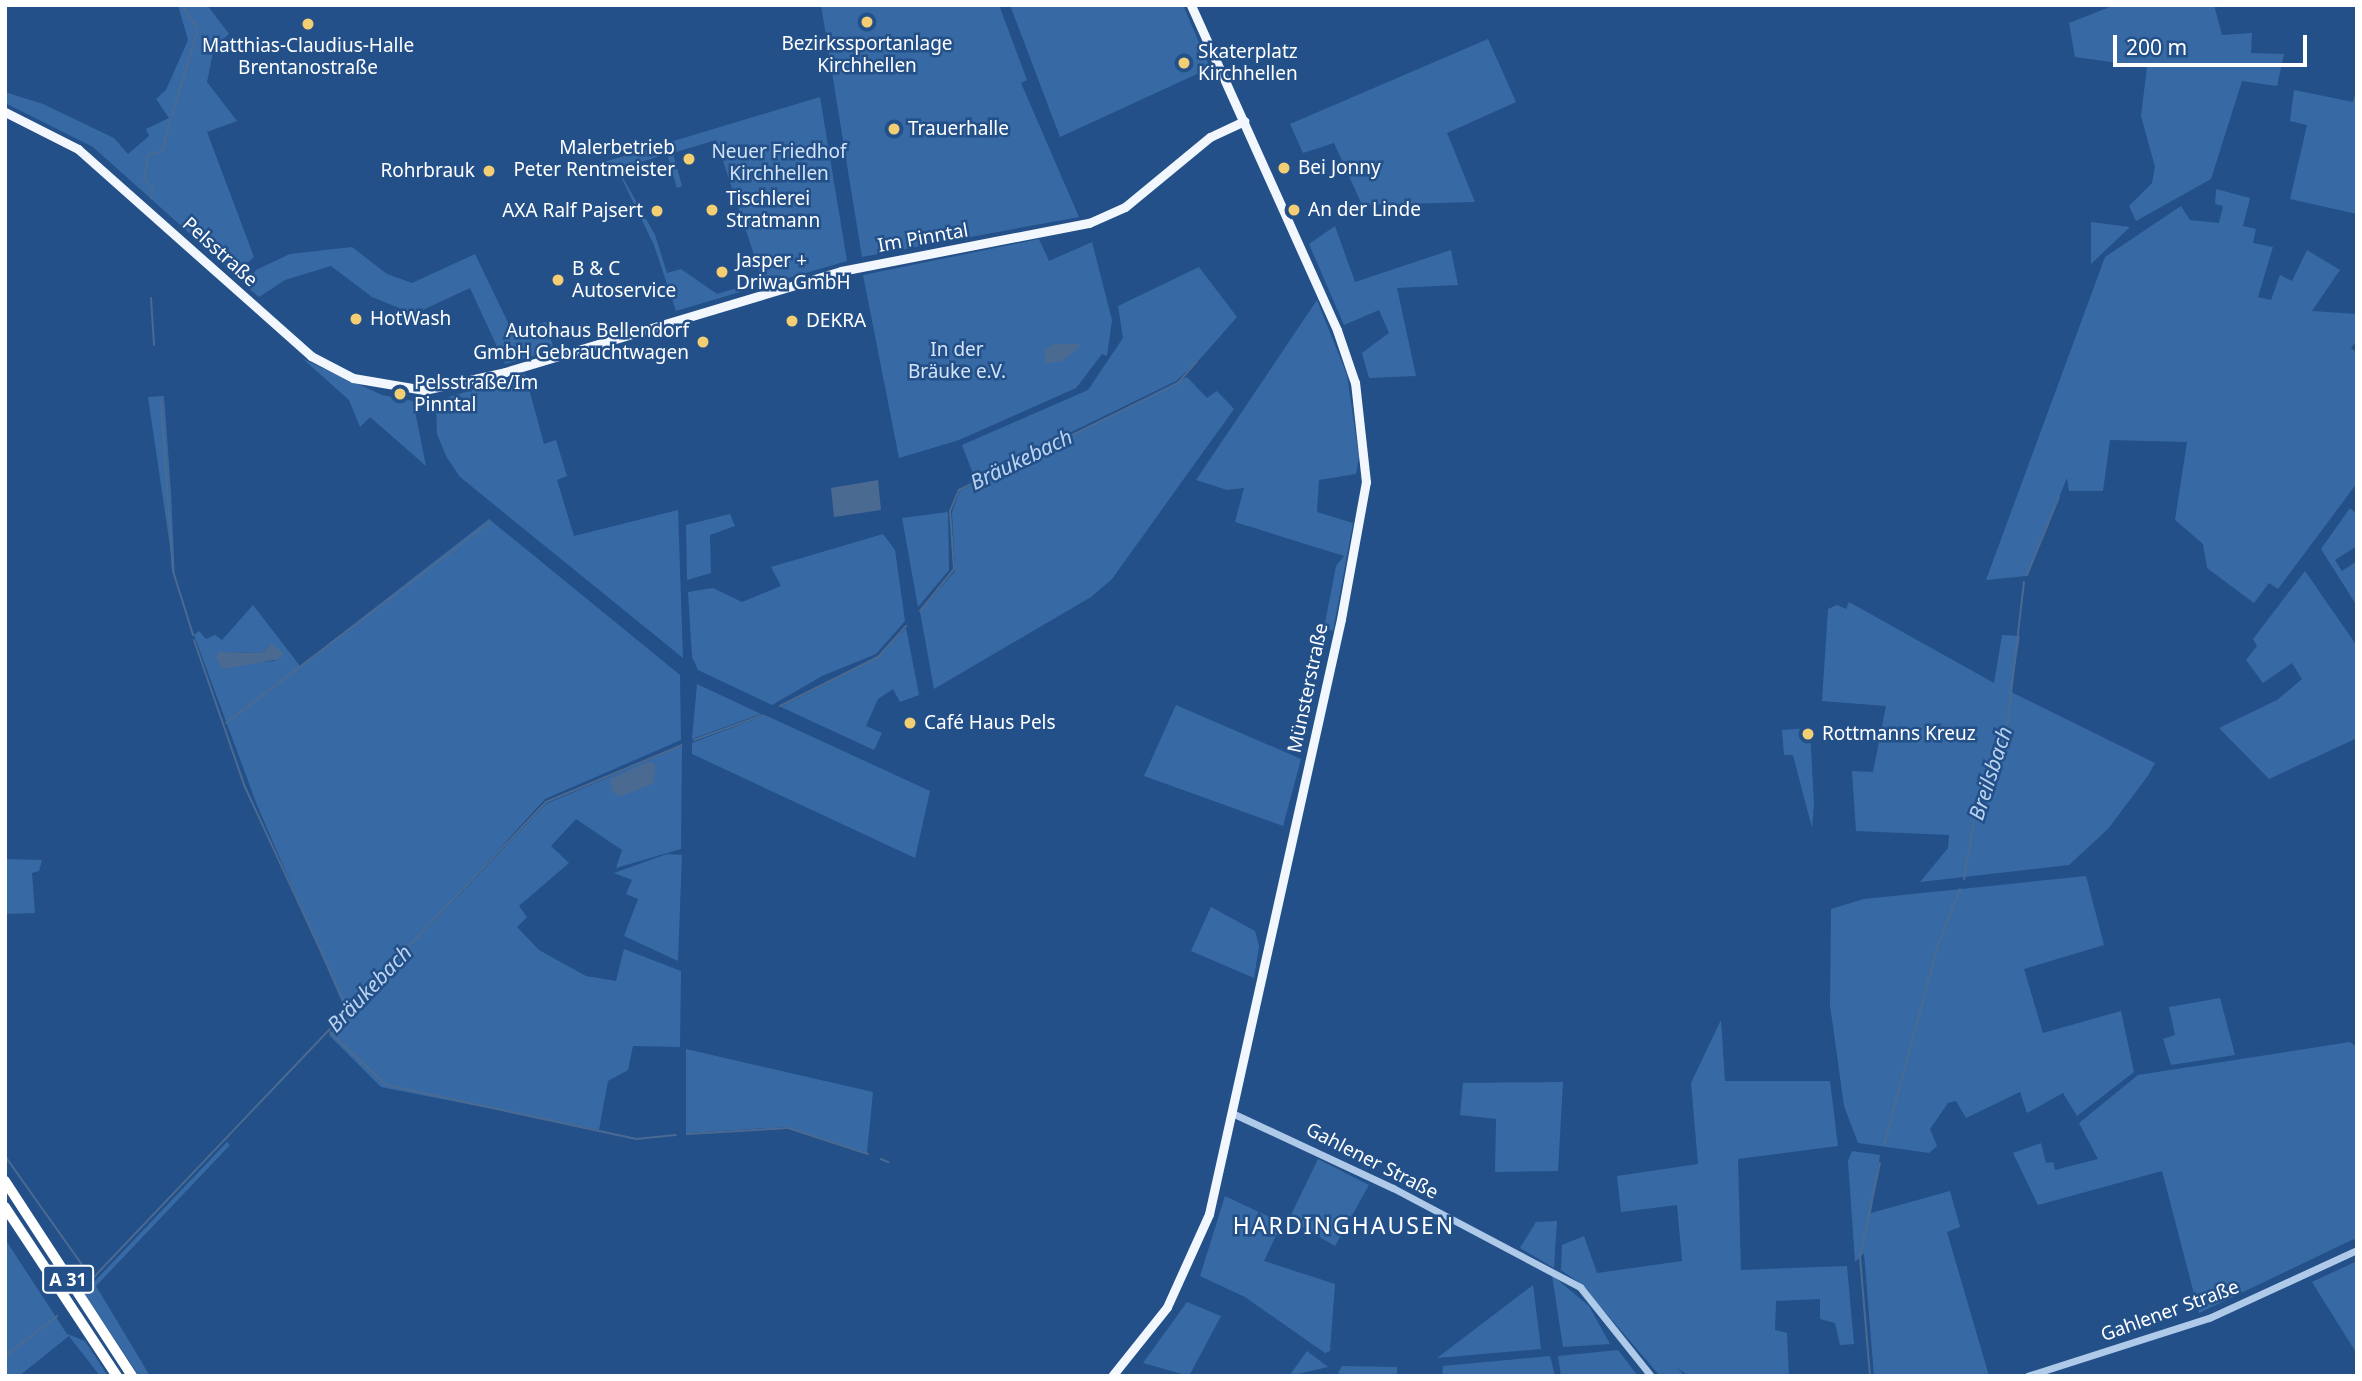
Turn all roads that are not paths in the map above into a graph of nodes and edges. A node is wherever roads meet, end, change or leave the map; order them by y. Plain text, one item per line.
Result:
1 (1191, 5) edge
2 (5, 112) edge
3 (1244, 121) junction
4 (424, 390) joint
5 (1232, 1113) junction
6 (5, 1181) edge
7 (5, 1207) edge
8 (2357, 1250) edge
9 (117, 1376) edge
10 (132, 1376) edge
11 (1112, 1376) edge
12 (1651, 1376) edge
13 (2027, 1376) edge

1 - 3 main road, Münsterstraße
2 - 4 main road, Pelsstraße
3 - 4 main road, Im Pinntal
3 - 5 main road, Münsterstraße
5 - 11 main road, Münsterstraße
5 - 12 street, Gahlener Straße
6 - 10 highway, A 31
7 - 9 highway, A 31
8 - 13 street, Gahlener Straße

